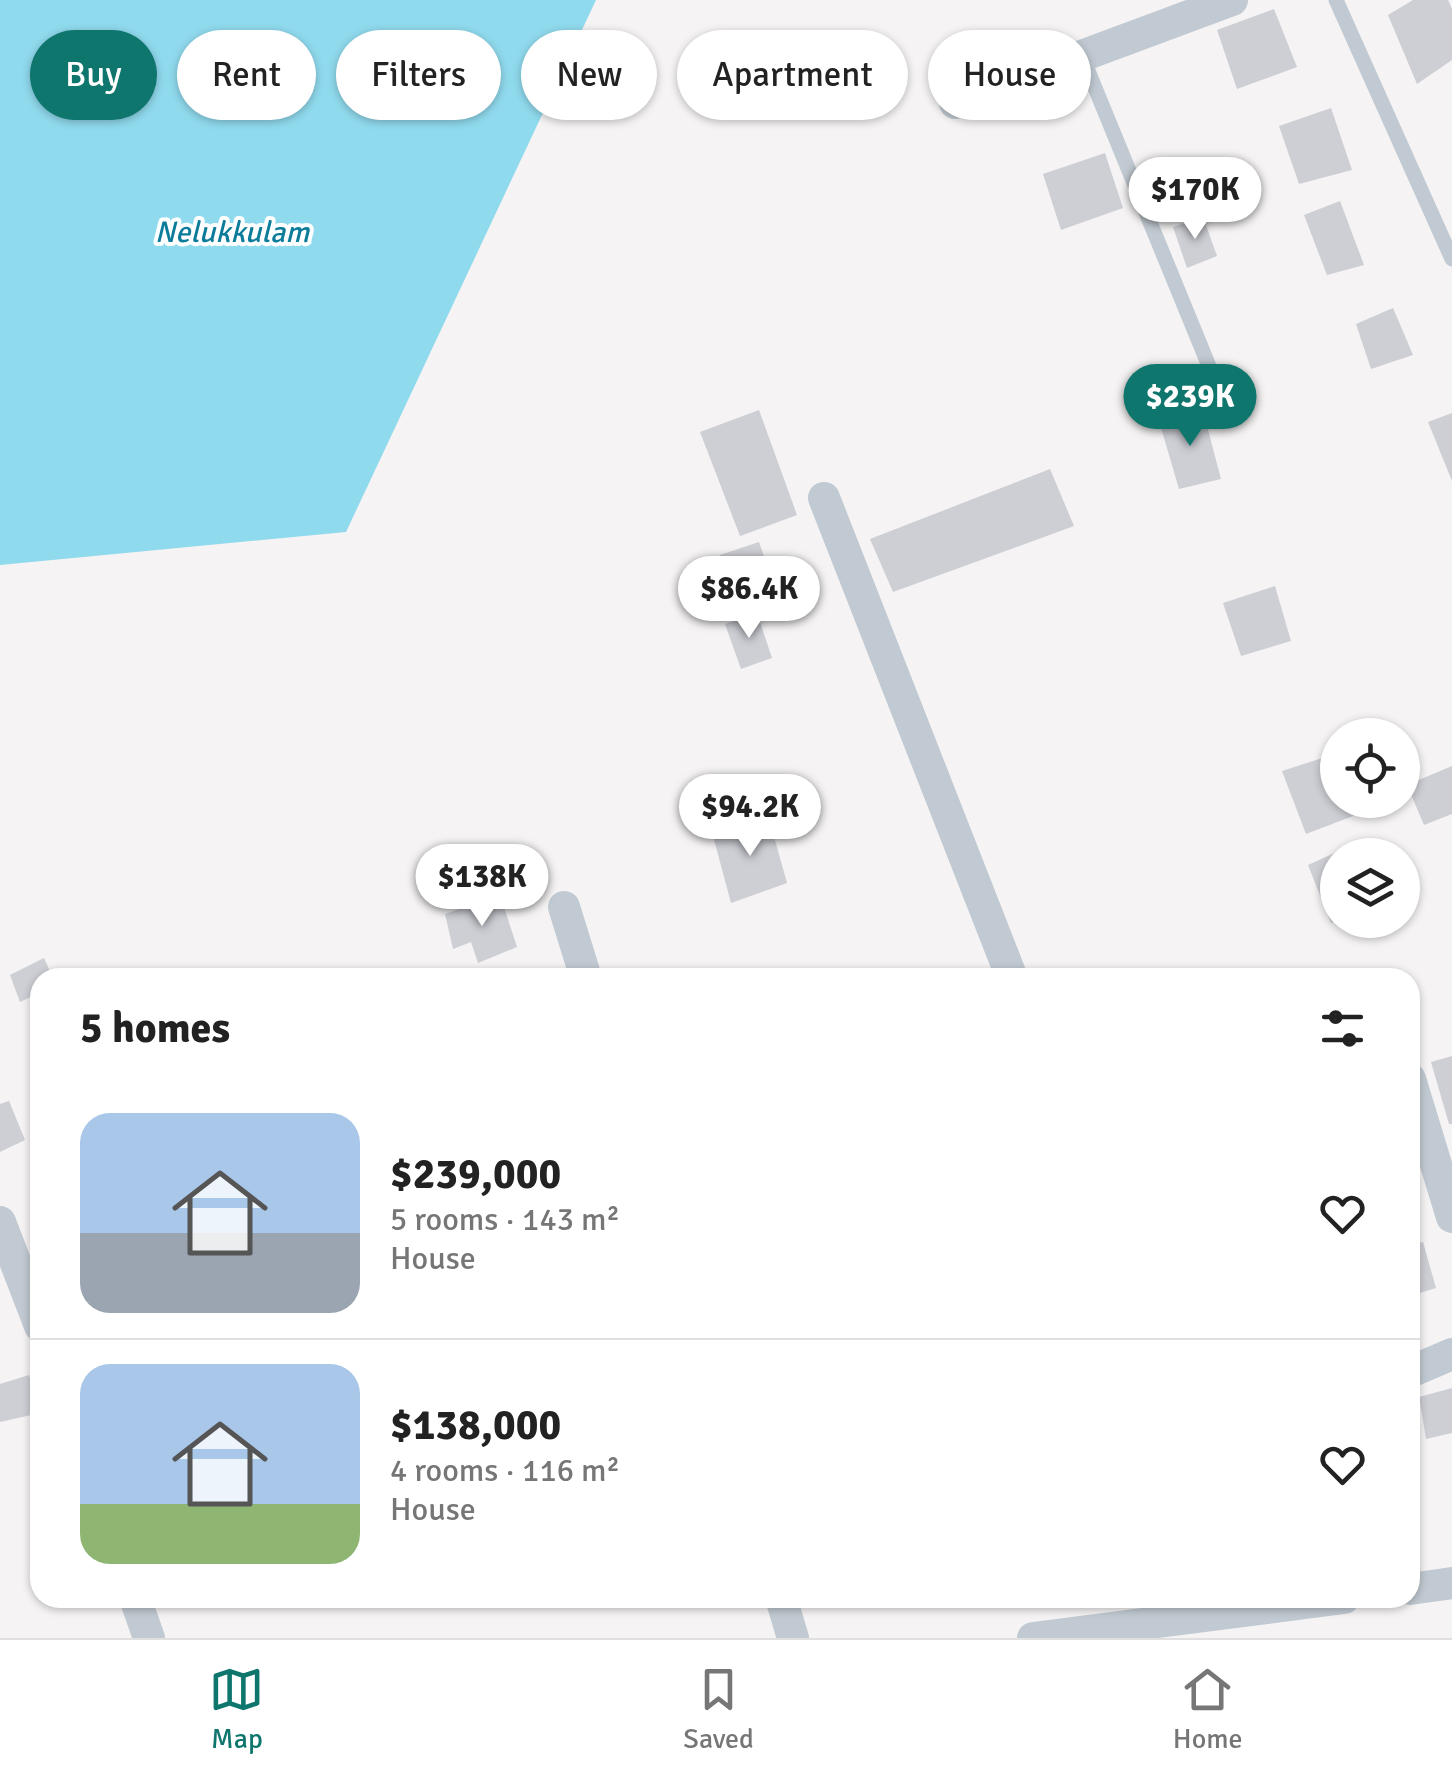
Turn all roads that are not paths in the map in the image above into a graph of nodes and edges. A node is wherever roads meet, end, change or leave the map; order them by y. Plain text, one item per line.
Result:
1 (1232, 0) edge
2 (1336, 0) edge
3 (1091, 53) edge
4 (1091, 78) edge
5 (1452, 259) edge
6 (1211, 370) dead end
7 (824, 498) dead end
8 (564, 906) dead end
9 (583, 968) edge
10 (1008, 968) edge
11 (1420, 1112) edge
12 (1452, 1217) edge
13 (0, 1222) edge
14 (30, 1300) edge
15 (1452, 1354) edge
16 (1420, 1368) edge
17 (1452, 1584) edge
18 (1420, 1588) edge
19 (138, 1608) edge
20 (783, 1608) edge
21 (1266, 1608) edge
22 (149, 1638) edge
23 (793, 1638) edge
24 (1033, 1638) edge

1 - 3 street
2 - 5 lane
4 - 6 lane
7 - 10 street
8 - 9 street
11 - 12 street
13 - 14 street
15 - 16 street
17 - 18 street
19 - 22 street
20 - 23 street
21 - 24 street

